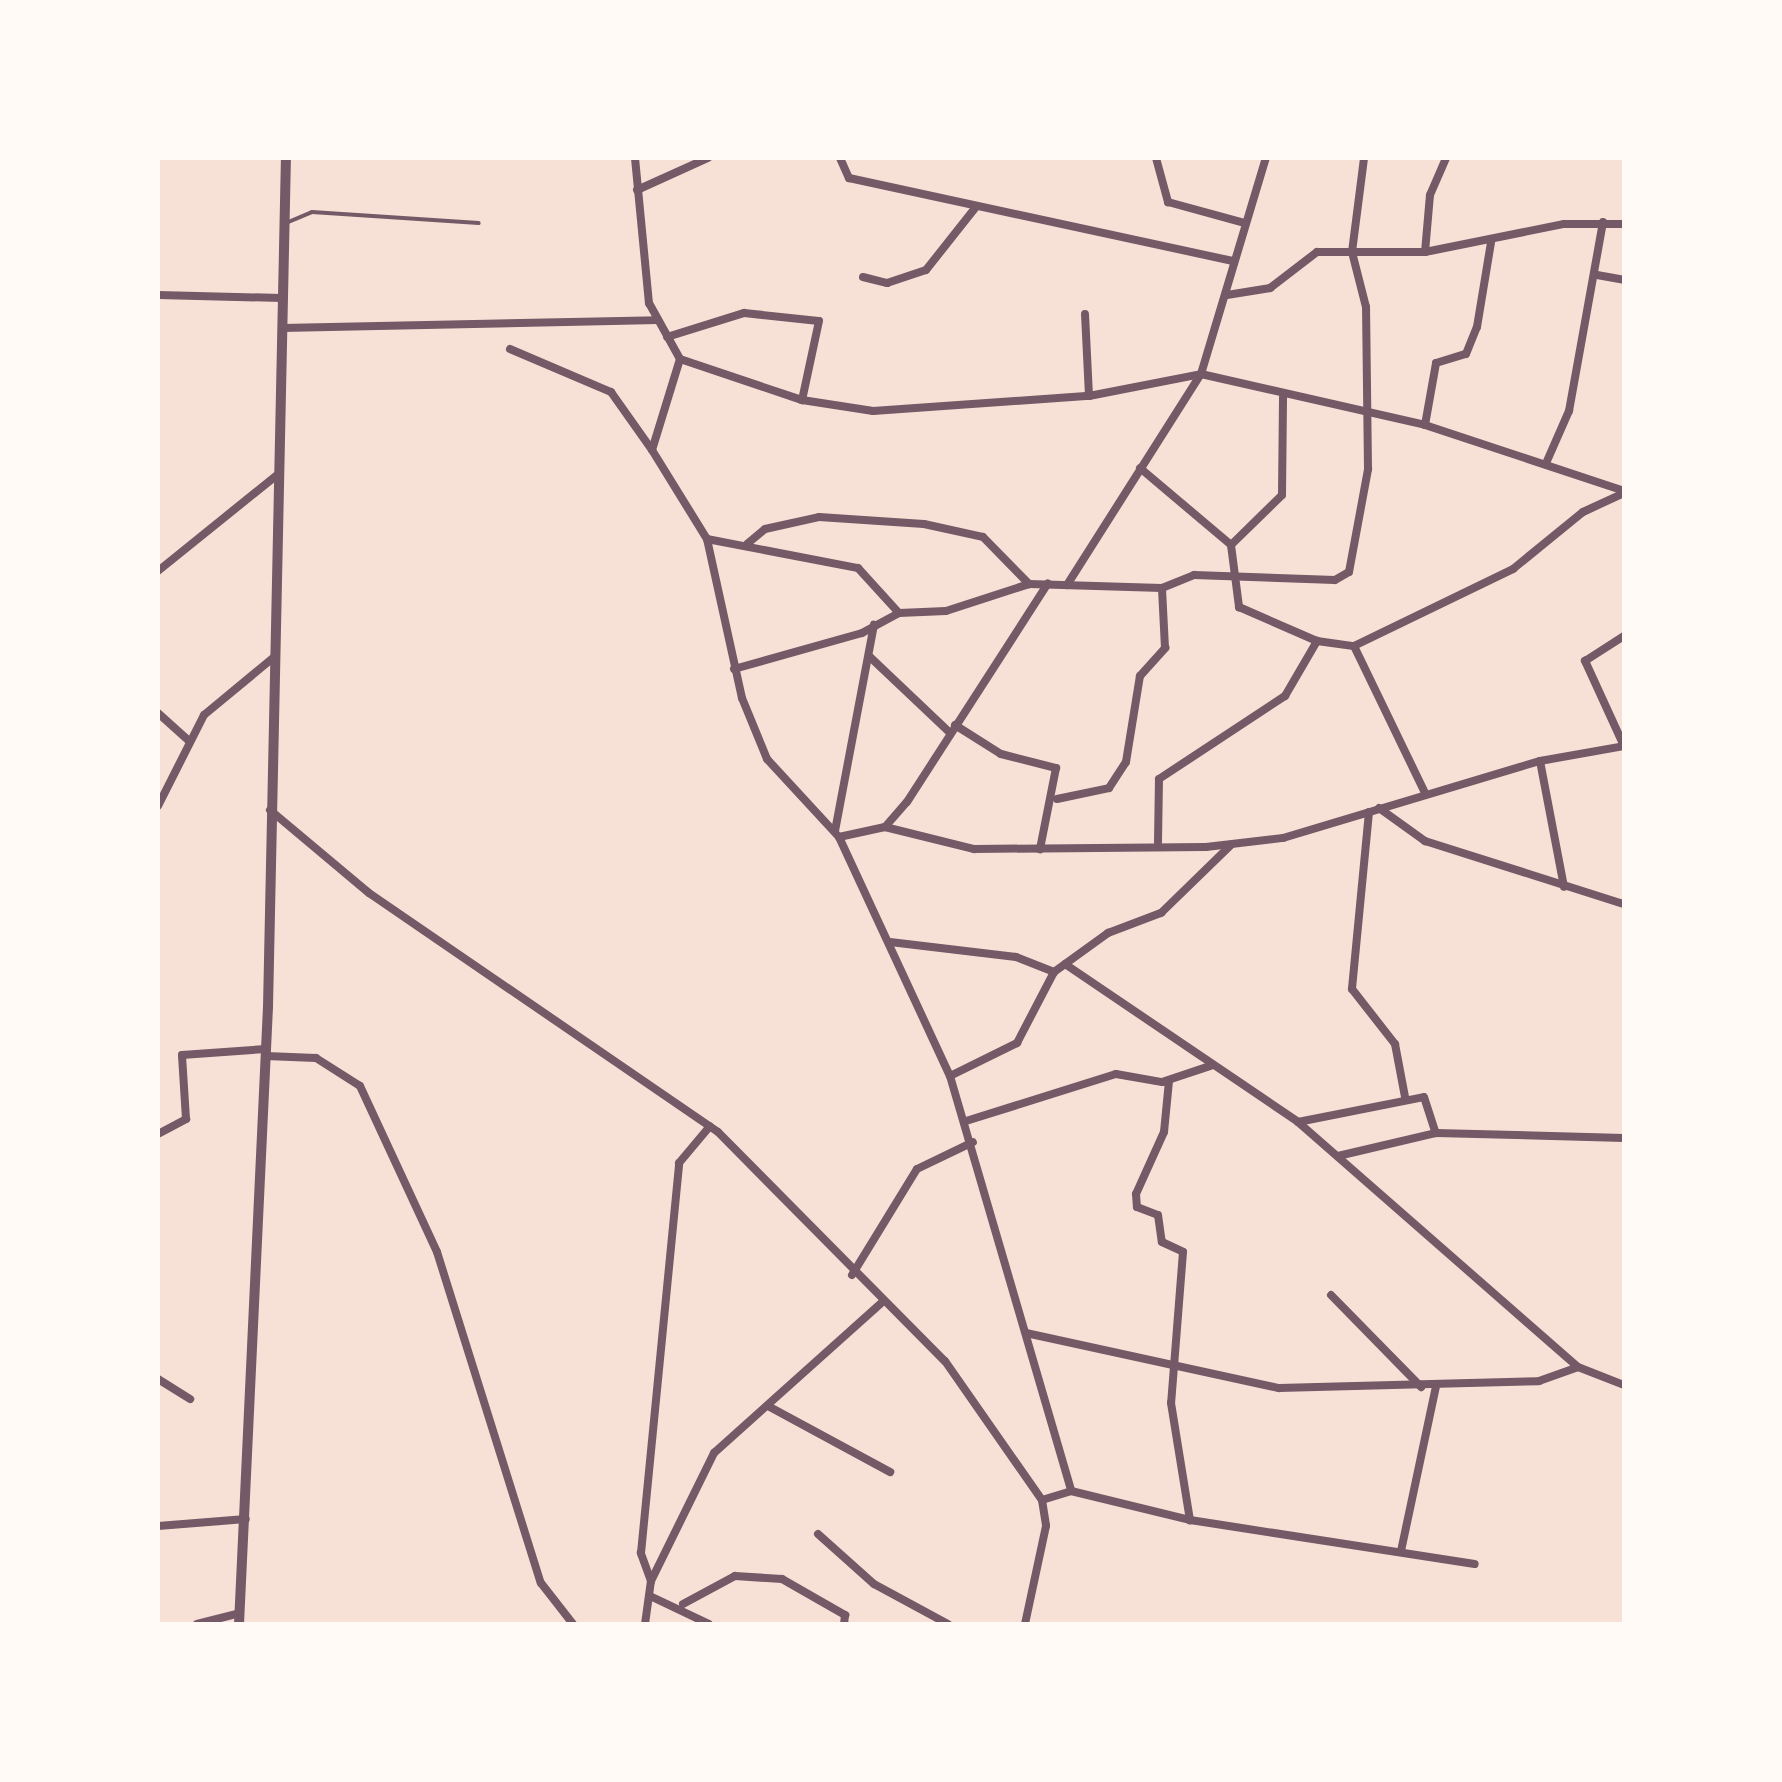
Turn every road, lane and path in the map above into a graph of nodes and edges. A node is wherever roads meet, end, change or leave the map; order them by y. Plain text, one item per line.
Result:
1 (286, 158) edge
2 (634, 158) edge
3 (708, 158) edge
4 (840, 158) edge
5 (1156, 158) edge
6 (1266, 158) edge
7 (1364, 158) edge
8 (1446, 158) edge
9 (637, 190) junction
10 (976, 207) junction
11 (1603, 222) junction
12 (1244, 223) junction
13 (284, 224) junction
14 (479, 224) dead end
15 (1624, 224) edge
16 (1491, 242) junction
17 (1352, 252) junction
18 (1425, 252) junction
19 (1234, 261) junction
20 (1597, 275) junction
21 (863, 277) dead end
22 (1624, 280) edge
23 (1227, 295) junction
24 (158, 296) edge
25 (282, 298) junction
26 (1086, 314) dead end
27 (658, 320) junction
28 (282, 328) junction
29 (667, 338) junction
30 (510, 348) dead end
31 (680, 359) junction
32 (1201, 374) junction
33 (1088, 396) junction
34 (1283, 398) junction
35 (802, 400) junction
36 (1368, 416) junction
37 (1425, 425) junction
38 (652, 450) junction
39 (1546, 461) junction
40 (1140, 468) junction
41 (278, 474) junction
42 (1624, 492) edge
43 (708, 539) junction
44 (746, 544) junction
45 (1232, 545) junction
46 (158, 571) edge
47 (1232, 577) junction
48 (1048, 583) junction
49 (1030, 584) junction
50 (1067, 585) junction
51 (1162, 588) junction
52 (899, 613) junction
53 (874, 625) junction
54 (1624, 636) edge
55 (1317, 641) junction
56 (1354, 646) junction
57 (870, 657) junction
58 (274, 658) junction
59 (734, 669) junction
60 (158, 713) edge
61 (953, 729) junction
62 (188, 740) junction
63 (1624, 746) edge
64 (1540, 760) junction
65 (1425, 793) junction
66 (1057, 799) junction
67 (158, 806) edge
68 (1380, 808) junction
69 (270, 810) junction
70 (1369, 812) junction
71 (885, 827) junction
72 (837, 834) junction
73 (1158, 842) junction
74 (1234, 843) junction
75 (1040, 848) junction
76 (1564, 887) junction
77 (1624, 904) edge
78 (890, 942) junction
79 (1065, 964) junction
80 (1054, 972) junction
81 (266, 1052) junction
82 (1210, 1066) junction
83 (950, 1076) junction
84 (1169, 1081) junction
85 (1405, 1097) junction
86 (966, 1121) junction
87 (1298, 1122) junction
88 (710, 1126) junction
89 (1436, 1133) junction
90 (158, 1134) edge
91 (1624, 1138) edge
92 (972, 1142) junction
93 (1338, 1156) junction
94 (852, 1275) junction
95 (1331, 1296) dead end
96 (881, 1303) junction
97 (1026, 1333) junction
98 (1172, 1362) junction
99 (1578, 1366) junction
100 (158, 1379) edge
101 (1624, 1385) edge
102 (1436, 1386) junction
103 (1421, 1387) junction
104 (190, 1400) dead end
105 (768, 1406) junction
106 (890, 1472) dead end
107 (1071, 1491) junction
108 (1042, 1500) junction
109 (246, 1519) junction
110 (1190, 1520) junction
111 (158, 1526) edge
112 (818, 1534) dead end
113 (1402, 1551) junction
114 (1475, 1564) dead end
115 (651, 1581) junction
116 (650, 1596) junction
117 (683, 1604) junction
118 (239, 1619) edge
119 (197, 1624) edge
120 (573, 1624) edge
121 (645, 1624) edge
122 (709, 1624) edge
123 (844, 1624) edge
124 (948, 1624) edge
125 (1025, 1624) edge

1 - 13 street
2 - 9 street
3 - 9 street
4 - 10 street
5 - 12 street
6 - 12 street
7 - 17 street
8 - 18 street
9 - 27 street
10 - 19 street
10 - 21 street
11 - 15 street
11 - 16 street
11 - 20 street
12 - 19 street
13 - 14 lane
13 - 25 street
16 - 18 street
16 - 37 street
17 - 18 street
17 - 23 street
17 - 36 street
19 - 23 street
20 - 22 street
20 - 39 street
23 - 32 street
24 - 25 street
25 - 28 street
26 - 33 street
27 - 28 street
27 - 29 street
28 - 41 street
29 - 31 street
29 - 35 street
30 - 38 street
31 - 35 street
31 - 38 street
32 - 33 street
32 - 34 street
32 - 40 street
33 - 35 street
34 - 36 street
34 - 45 street
36 - 37 street
36 - 47 street
37 - 39 street
38 - 43 street
39 - 42 street
40 - 45 street
40 - 50 street
41 - 46 street
41 - 58 street
42 - 56 street
43 - 44 street
43 - 59 street
44 - 49 street
44 - 52 street
45 - 47 street
47 - 51 street
47 - 55 street
48 - 49 street
48 - 50 street
48 - 61 street
49 - 52 street
50 - 51 street
51 - 66 street
52 - 53 street
53 - 57 street
53 - 59 street
54 - 63 street
55 - 56 street
55 - 73 street
56 - 65 street
57 - 61 street
57 - 72 street
58 - 62 street
58 - 69 street
59 - 72 street
60 - 62 street
61 - 66 street
61 - 71 street
62 - 67 street
63 - 64 street
64 - 65 street
64 - 76 street
65 - 68 street
66 - 75 street
68 - 70 street
68 - 76 street
69 - 81 street
69 - 88 street
70 - 74 street
70 - 85 street
71 - 72 street
71 - 75 street
72 - 78 street
73 - 74 street
73 - 75 street
74 - 79 street
76 - 77 street
78 - 80 street
78 - 83 street
79 - 80 street
79 - 82 street
80 - 83 street
81 - 90 street
81 - 109 street
81 - 120 street
82 - 84 street
82 - 87 street
83 - 86 street
84 - 86 street
84 - 98 street
85 - 87 street
85 - 89 street
86 - 92 street
87 - 93 street
88 - 94 street
88 - 115 street
89 - 91 street
89 - 93 street
92 - 94 street
92 - 97 street
93 - 99 street
94 - 96 street
95 - 103 street
96 - 105 street
96 - 108 street
97 - 98 street
97 - 107 street
98 - 103 street
98 - 110 street
99 - 101 street
99 - 102 street
100 - 104 street
102 - 103 street
102 - 113 street
105 - 106 street
105 - 115 street
107 - 108 street
107 - 110 street
108 - 125 street
109 - 111 street
109 - 118 street
110 - 113 street
112 - 124 street
113 - 114 street
115 - 116 street
116 - 117 street
116 - 121 street
117 - 122 street
117 - 123 street
118 - 119 street

